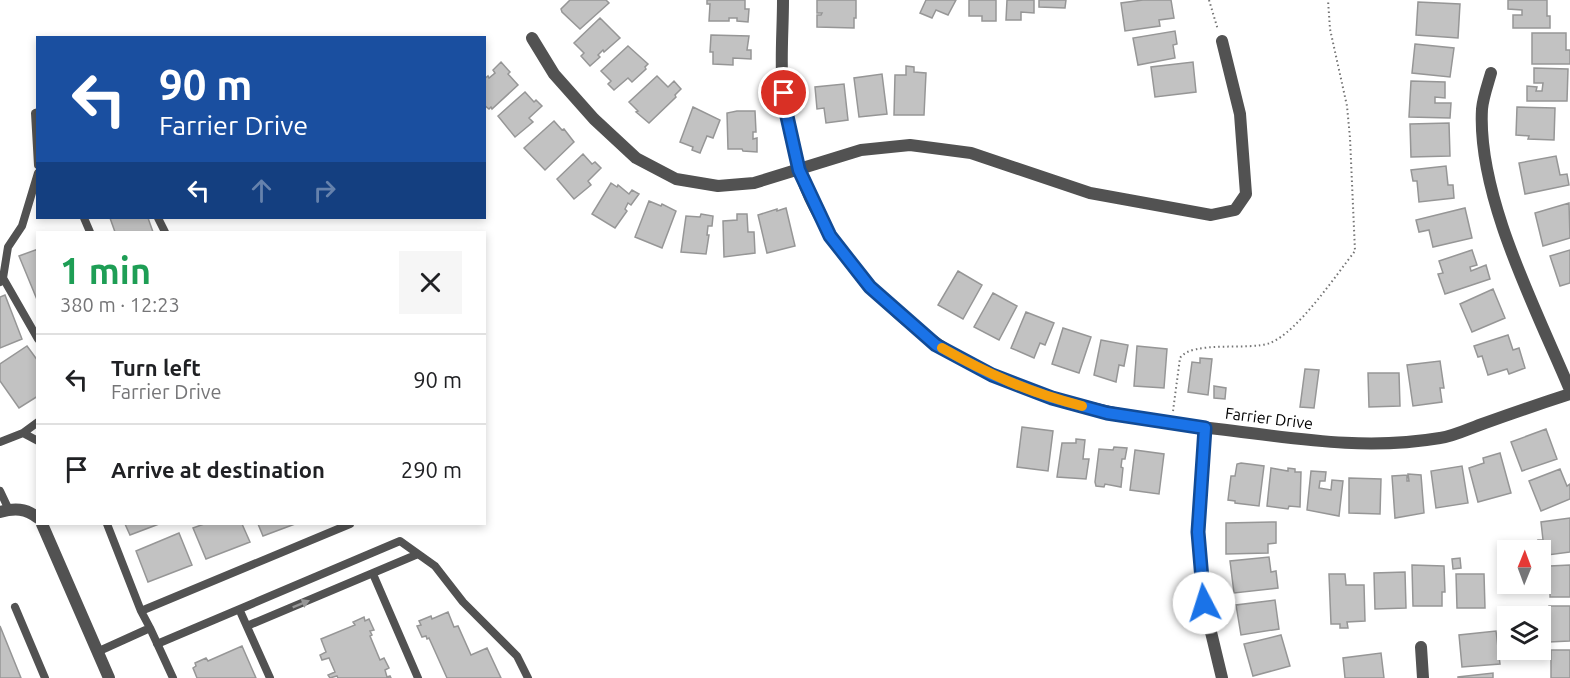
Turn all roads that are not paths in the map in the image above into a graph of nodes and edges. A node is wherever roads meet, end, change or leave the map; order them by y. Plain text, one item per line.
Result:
1 (783, 0) edge
2 (532, 38) dead end
3 (1222, 41) road end
4 (1491, 73) dead end
5 (36, 113) edge
6 (36, 130) edge
7 (799, 170) junction
8 (36, 180) edge
9 (36, 208) edge
10 (27, 210) junction
11 (1, 280) edge
12 (36, 336) edge
13 (1570, 392) edge
14 (36, 423) edge
15 (1205, 428) junction
16 (23, 433) junction
17 (36, 440) edge
18 (0, 442) edge
19 (0, 491) edge
20 (4, 511) edge
21 (33, 514) edge
22 (42, 525) edge
23 (106, 525) edge
24 (348, 525) edge
25 (418, 554) junction
26 (373, 574) junction
27 (15, 607) dead end
28 (242, 610) junction
29 (141, 611) junction
30 (247, 626) junction
31 (150, 628) junction
32 (157, 644) junction
33 (1421, 647) dead end
34 (97, 652) junction
35 (45, 678) edge
36 (109, 678) edge
37 (172, 678) edge
38 (270, 678) edge
39 (418, 678) edge
40 (528, 678) edge
41 (1222, 678) edge
42 (1423, 678) edge

1 - 7 street, Farrier Drive
2 - 7 street
3 - 7 street
4 - 13 street
5 - 6 lane
7 - 15 street, Farrier Drive
8 - 10 lane
9 - 10 lane
10 - 11 lane
11 - 12 lane
13 - 15 street, Farrier Drive
14 - 16 lane
15 - 41 street
16 - 17 lane
16 - 18 lane
19 - 20 lane
20 - 21 street
22 - 34 street
23 - 29 lane
24 - 29 lane
25 - 26 lane
25 - 28 lane
25 - 40 lane
30 -> 26 lane
26 - 39 lane
27 - 35 lane
28 - 30 lane
28 - 32 lane
29 - 31 lane
30 - 38 lane
31 - 32 lane
31 - 34 lane
32 - 37 lane
33 - 42 street
34 - 36 street

